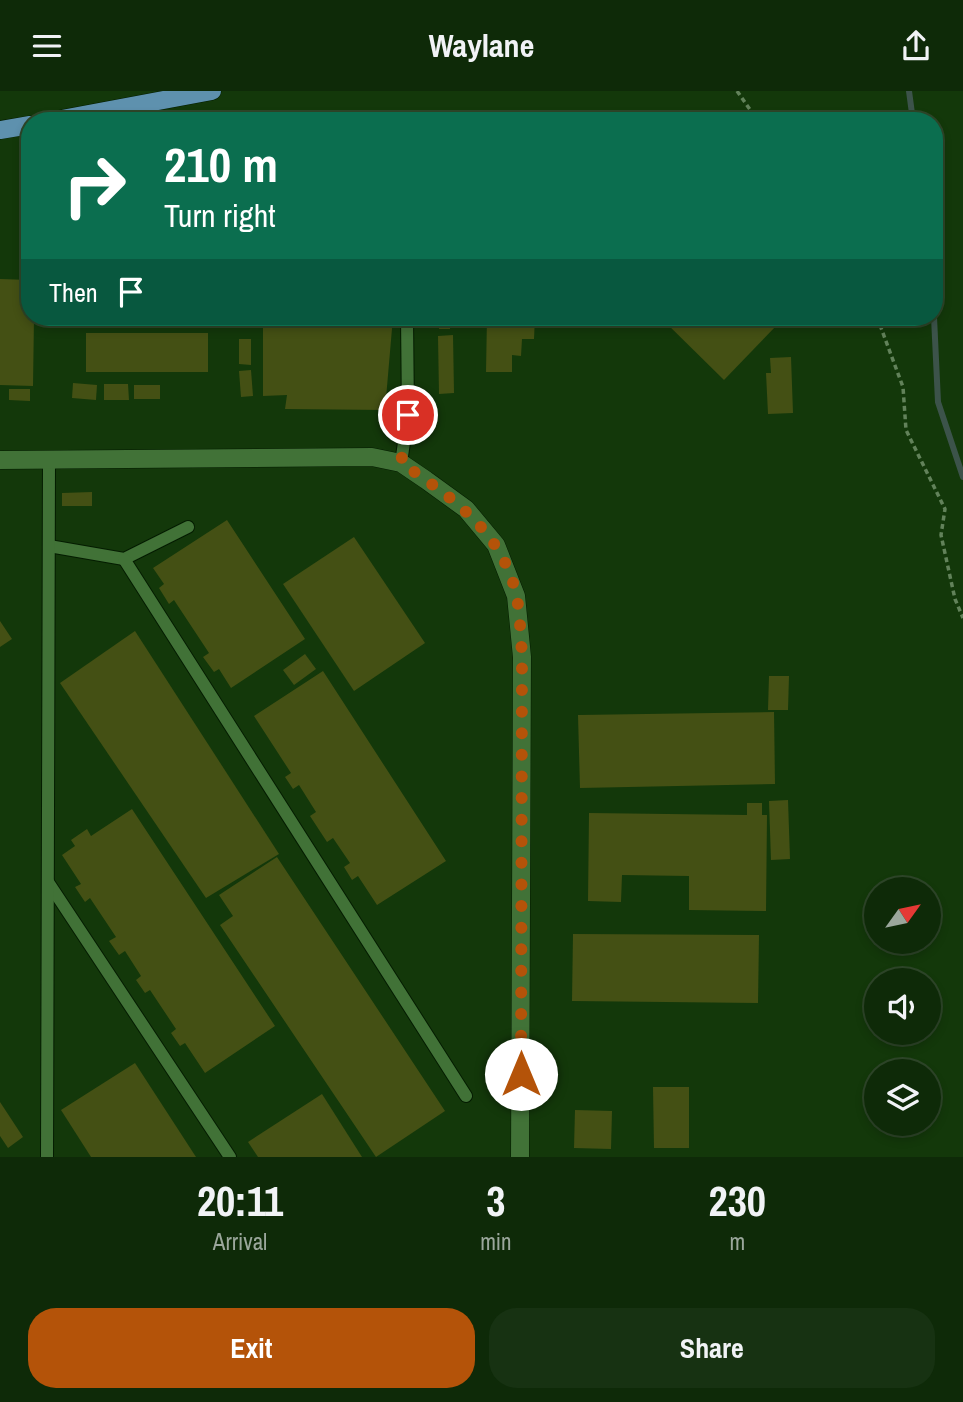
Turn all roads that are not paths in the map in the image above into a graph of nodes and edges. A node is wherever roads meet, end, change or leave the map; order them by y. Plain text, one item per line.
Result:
1 (212, 91) edge
2 (99, 112) edge
3 (21, 126) edge
4 (0, 130) edge
5 (407, 326) edge
6 (0, 460) edge
7 (49, 461) junction
8 (401, 463) junction
9 (188, 527) dead end
10 (49, 546) junction
11 (124, 559) junction
12 (48, 882) junction
13 (466, 1095) dead end
14 (47, 1157) edge
15 (230, 1157) edge
16 (520, 1157) edge

1 - 2 main road
3 - 4 main road
5 - 8 lane
6 - 7 street
7 - 8 street
7 - 10 lane
8 - 16 street
9 - 11 lane
10 - 11 lane
10 - 12 lane
11 - 13 lane
12 - 14 lane
12 - 15 lane

